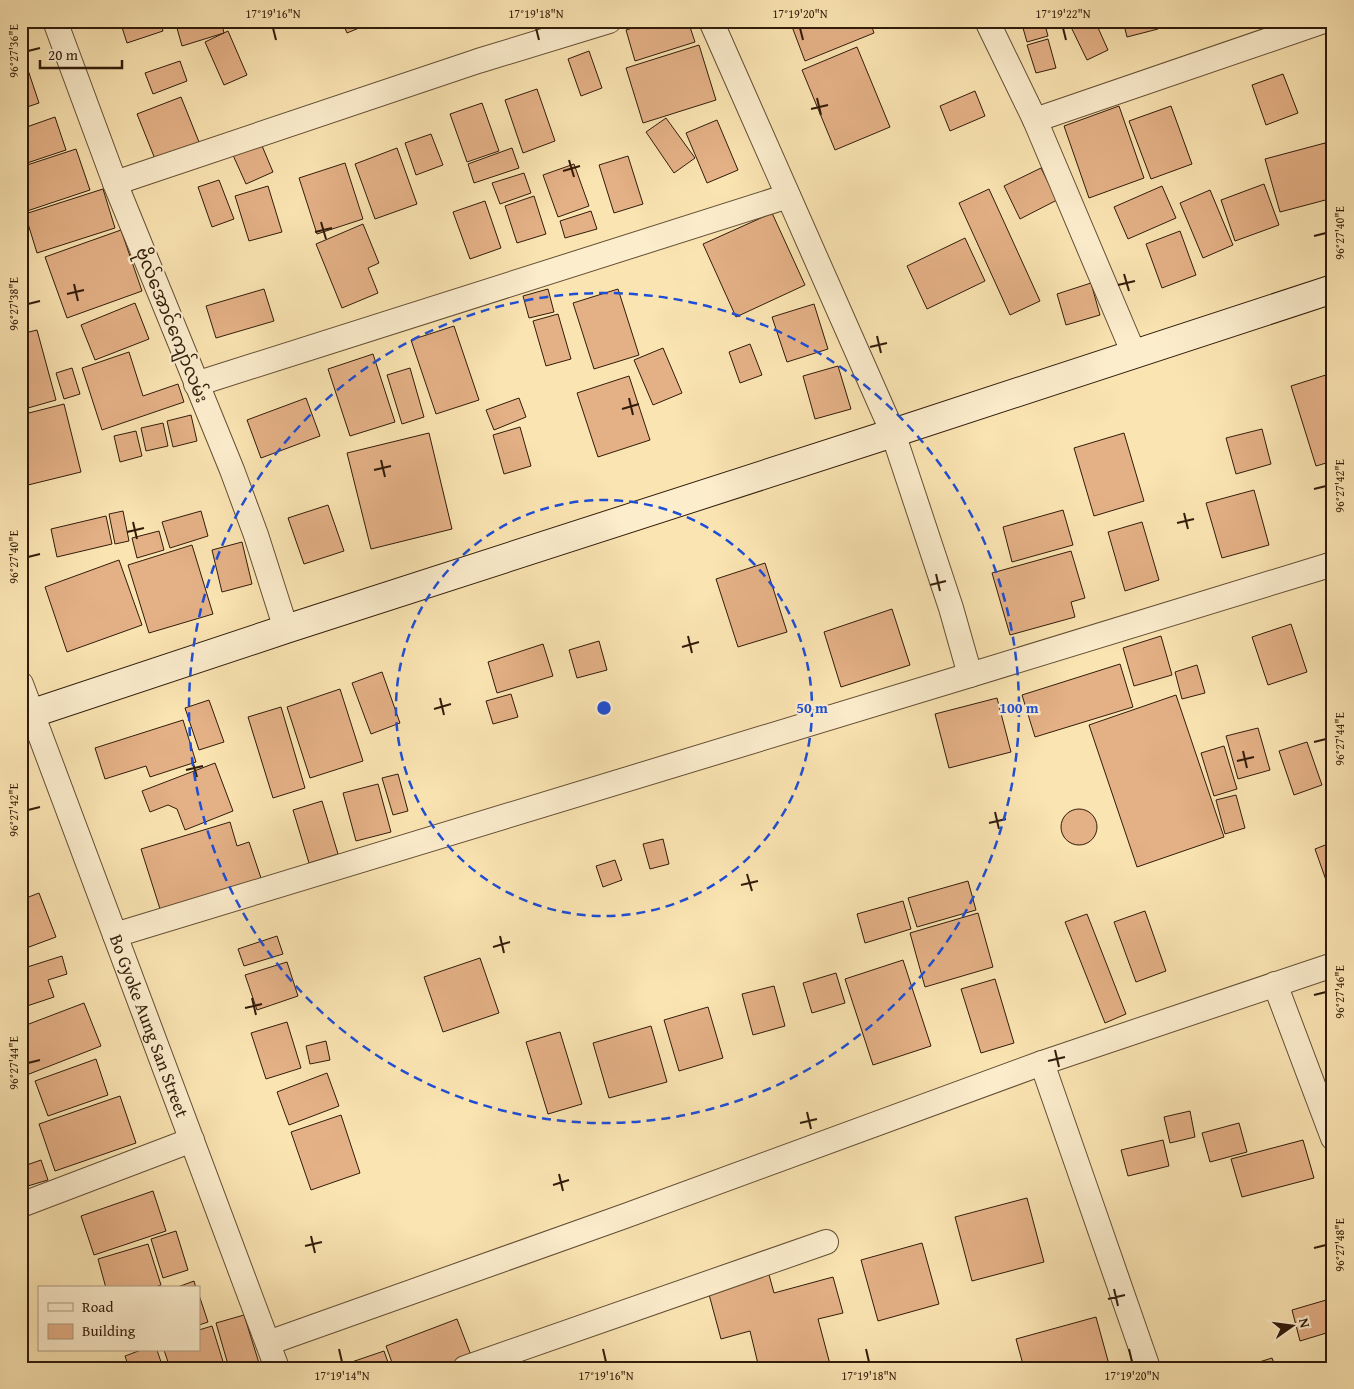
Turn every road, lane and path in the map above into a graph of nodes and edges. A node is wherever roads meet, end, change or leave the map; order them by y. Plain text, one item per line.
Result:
1 (55, 21) edge
2 (608, 21) edge
3 (711, 21) edge
4 (987, 21) edge
5 (1324, 21) edge
6 (1035, 120) junction
7 (115, 183) junction
8 (788, 196) junction
9 (1333, 289) edge
10 (1134, 354) junction
11 (196, 384) junction
12 (893, 434) junction
13 (1331, 569) edge
14 (286, 629) junction
15 (970, 676) junction
16 (21, 684) edge
17 (27, 715) edge
18 (114, 935) junction
19 (1333, 965) edge
20 (1276, 984) junction
21 (1042, 1063) junction
22 (1333, 1138) edge
23 (192, 1140) junction
24 (21, 1205) edge
25 (826, 1242) dead end
26 (268, 1343) junction
27 (276, 1368) edge
28 (466, 1368) edge
29 (1148, 1368) edge

1 - 7 street, ဗိုလ်အောင်ကျော်လမ်း
2 - 7 street
3 - 8 street
4 - 6 street
5 - 6 street
6 - 10 street
7 - 11 street, ဗိုလ်အောင်ကျော်လမ်း
8 - 11 street
8 - 12 street
9 - 10 street
10 - 12 street
11 - 14 street, ဗိုလ်အောင်ကျော်လမ်း
12 - 14 street
12 - 15 street
13 - 15 street
14 - 17 street
15 - 18 street
16 - 17 street, Bo Gyoke Aung San Street
17 - 18 street, Bo Gyoke Aung San Street
18 - 23 street, Bo Gyoke Aung San Street
19 - 20 street
20 - 21 street
20 - 22 street
21 - 26 street
21 - 29 street
23 - 24 street
23 - 26 street, Bo Gyoke Aung San Street
25 - 28 street
26 - 27 street, Bo Gyoke Aung San Street

